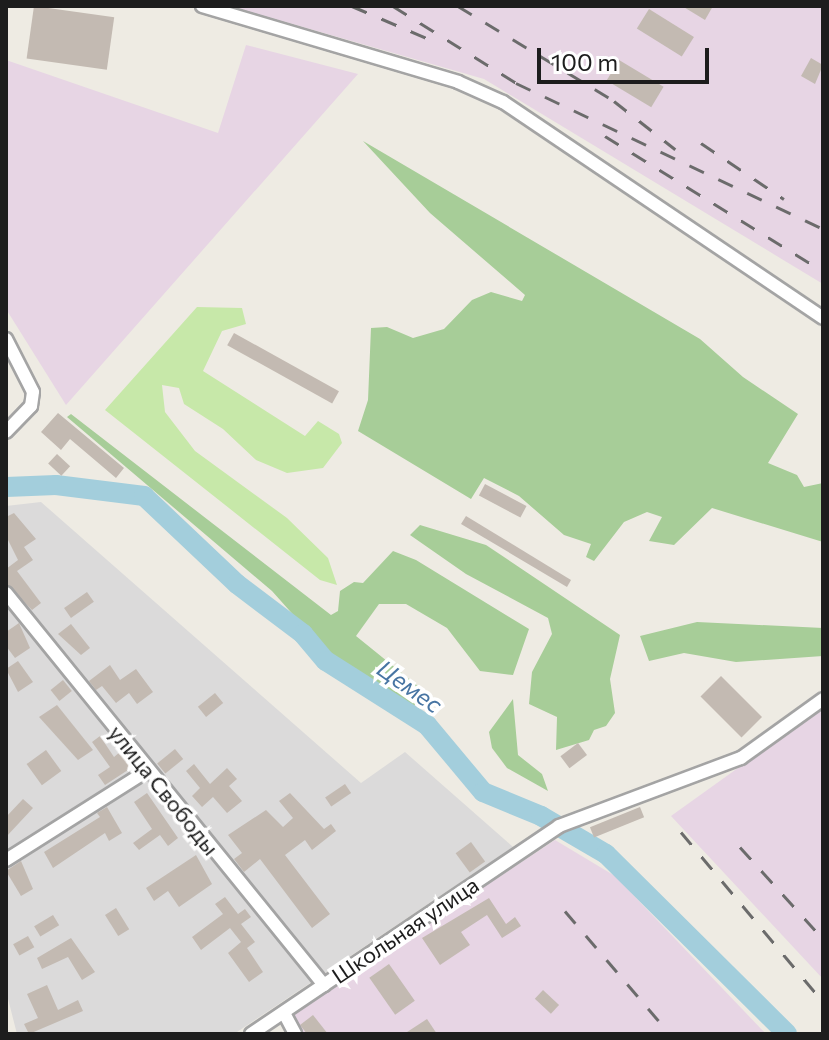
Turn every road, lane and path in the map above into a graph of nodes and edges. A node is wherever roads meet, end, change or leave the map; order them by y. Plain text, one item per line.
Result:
1 (202, 6) edge
2 (823, 318) edge
3 (6, 339) edge
4 (6, 432) edge
5 (6, 593) edge
6 (823, 699) edge
7 (147, 771) junction
8 (6, 860) edge
9 (324, 985) junction
10 (284, 1013) junction
11 (251, 1034) edge
12 (295, 1034) edge

1 - 2 street
3 - 4 street
5 - 7 street, улица Свободы
6 - 9 street, Школьная улица
7 - 8 street
7 - 9 street, улица Свободы
9 - 10 street, Школьная улица
10 - 11 street, Школьная улица
10 - 12 street

